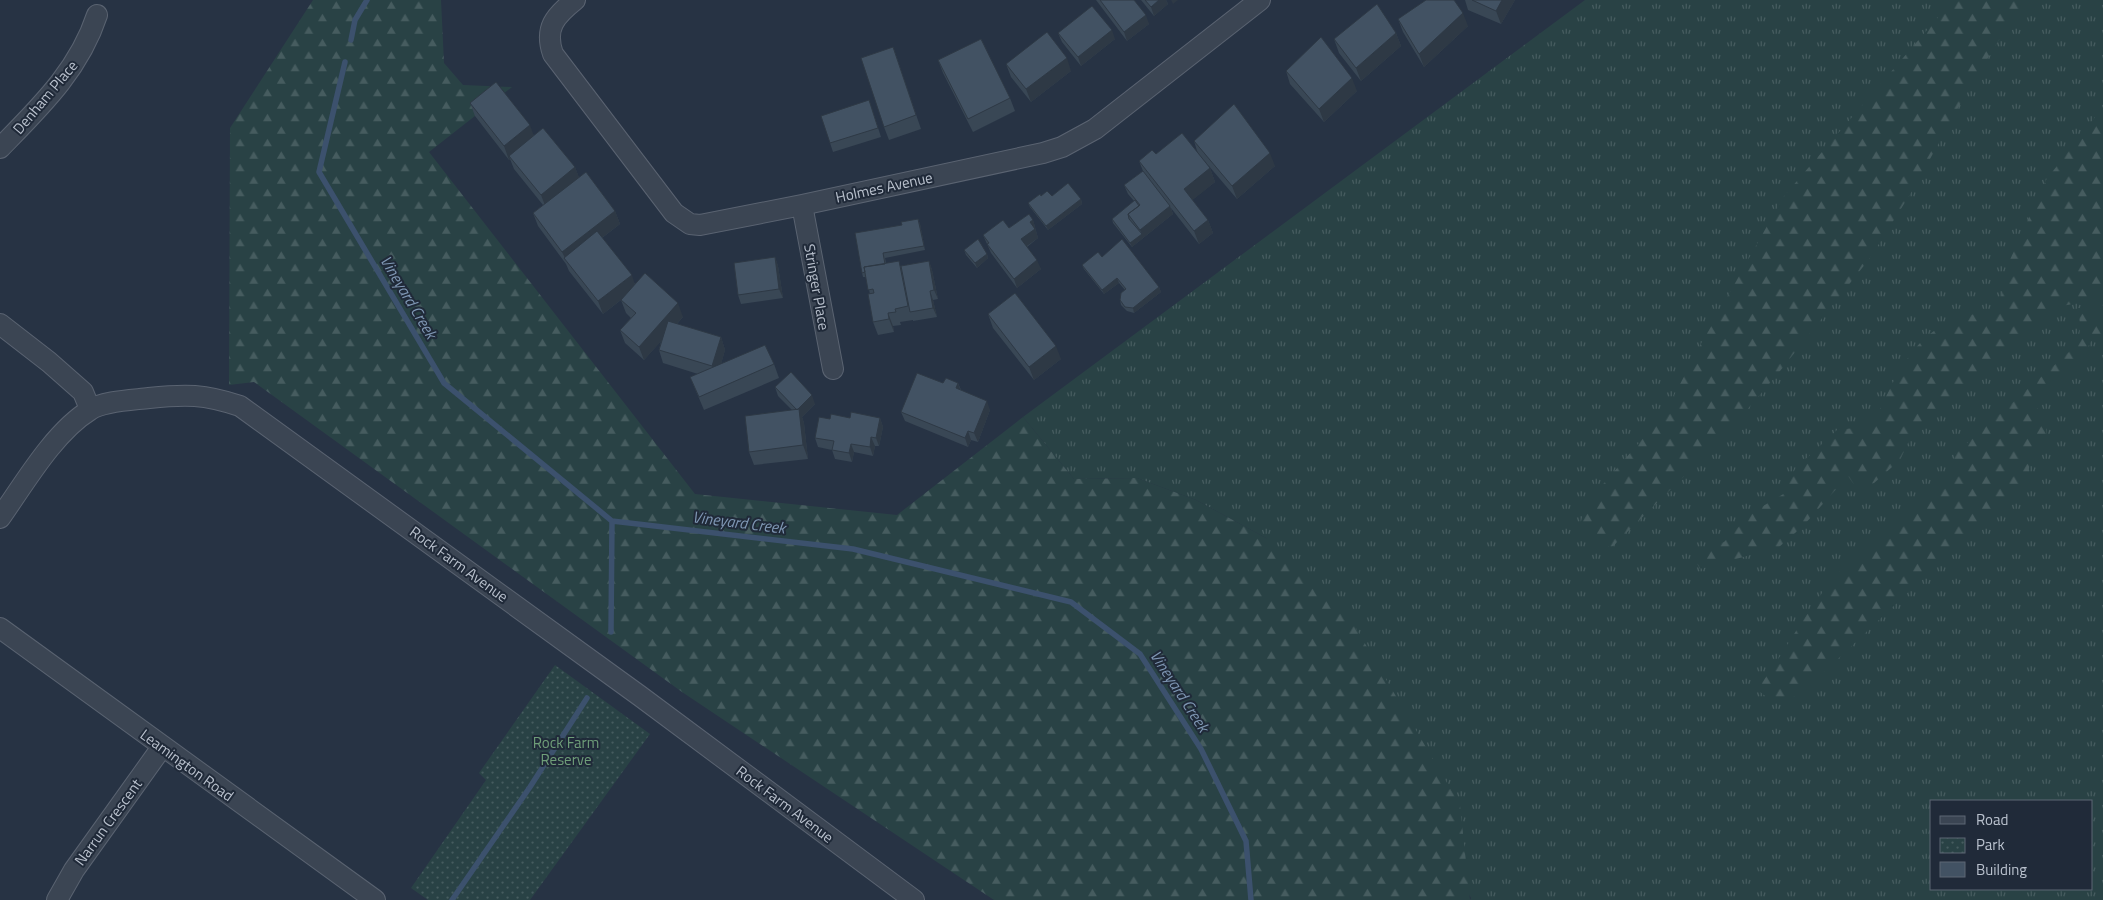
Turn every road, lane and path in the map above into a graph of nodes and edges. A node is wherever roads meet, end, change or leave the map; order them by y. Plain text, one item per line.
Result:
1 (575, 0) edge
2 (1260, 0) edge
3 (97, 15) dead end
4 (0, 148) edge
5 (802, 205) junction
6 (0, 324) edge
7 (832, 368) dead end
8 (90, 409) junction
9 (0, 518) edge
10 (0, 628) edge
11 (162, 747) junction
12 (57, 900) edge
13 (375, 900) edge
14 (914, 900) edge

1 - 5 street, Holmes Avenue
2 - 5 street, Holmes Avenue
3 - 4 street, Denham Place
5 - 7 street, Stringer Place
6 - 8 street
8 - 9 street, Rock Farm Avenue
8 - 14 street, Rock Farm Avenue
10 - 11 street, Leamington Road
11 - 12 street, Narrun Crescent
11 - 13 street, Leamington Road

